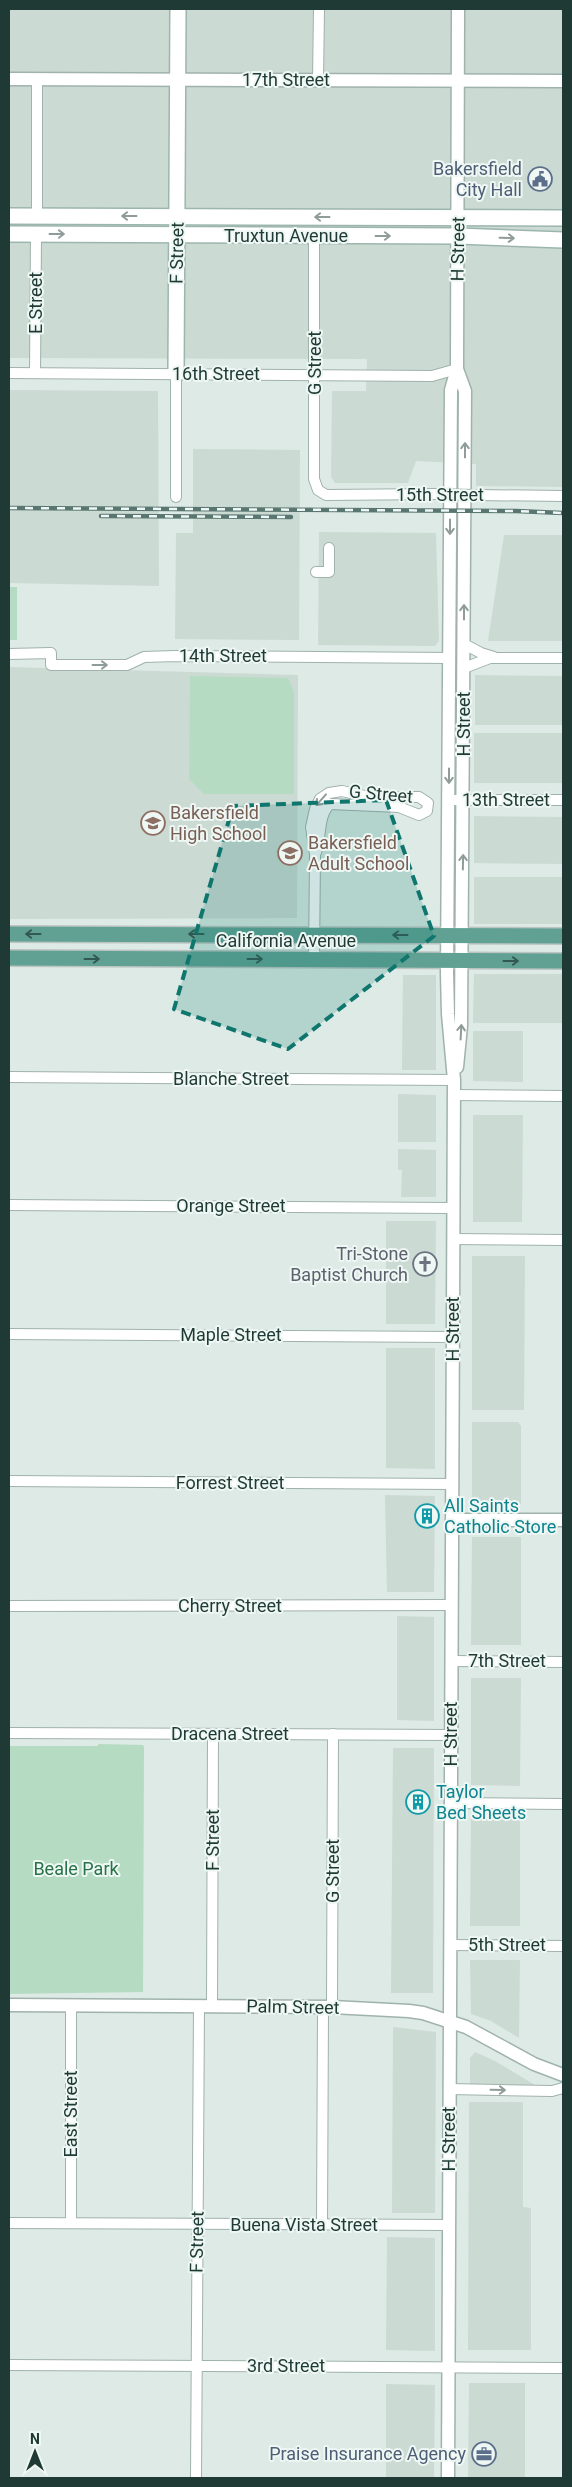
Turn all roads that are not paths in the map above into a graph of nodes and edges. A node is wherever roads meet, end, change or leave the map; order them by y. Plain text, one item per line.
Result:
1 (178, 9) edge
2 (319, 9) edge
3 (458, 9) edge
4 (9, 79) edge
5 (36, 79) junction
6 (178, 79) junction
7 (318, 80) junction
8 (458, 80) junction
9 (563, 81) edge
10 (9, 216) edge
11 (37, 216) junction
12 (178, 216) junction
13 (459, 217) junction
14 (563, 218) edge
15 (9, 234) edge
16 (36, 234) junction
17 (176, 235) junction
18 (314, 236) junction
19 (458, 236) junction
20 (563, 240) edge
21 (457, 369) junction
22 (9, 373) edge
23 (35, 373) junction
24 (176, 374) junction
25 (315, 374) junction
26 (424, 376) junction
27 (451, 390) junction
28 (318, 490) joint
29 (563, 496) edge
30 (176, 497) dead end
31 (329, 548) dead end
32 (316, 572) dead end
33 (464, 644) junction
34 (9, 654) edge
35 (450, 658) junction
36 (500, 658) junction
37 (563, 658) edge
38 (464, 668) junction
39 (464, 724) junction
40 (449, 800) junction
41 (463, 800) junction
42 (563, 800) edge
43 (315, 854) junction
44 (9, 934) edge
45 (314, 935) junction
46 (455, 935) junction
47 (563, 936) edge
48 (9, 958) edge
49 (314, 960) junction
50 (455, 960) junction
51 (563, 961) edge
52 (9, 1077) edge
53 (454, 1080) junction
54 (454, 1095) junction
55 (563, 1096) edge
56 (9, 1205) edge
57 (453, 1208) junction
58 (453, 1239) junction
59 (563, 1240) edge
60 (9, 1334) edge
61 (452, 1337) junction
62 (9, 1481) edge
63 (452, 1484) junction
64 (452, 1520) junction
65 (563, 1520) edge
66 (9, 1606) edge
67 (451, 1606) junction
68 (451, 1661) junction
69 (563, 1662) edge
70 (9, 1733) edge
71 (213, 1734) junction
72 (333, 1734) junction
73 (451, 1735) junction
74 (450, 1803) junction
75 (563, 1804) edge
76 (450, 1945) junction
77 (563, 1946) edge
78 (9, 2005) edge
79 (71, 2005) junction
80 (199, 2006) junction
81 (212, 2006) junction
82 (328, 2007) junction
83 (450, 2022) junction
84 (563, 2075) edge
85 (563, 2088) edge
86 (450, 2089) junction
87 (9, 2223) edge
88 (71, 2223) junction
89 (198, 2224) junction
90 (322, 2224) junction
91 (449, 2225) junction
92 (9, 2365) edge
93 (196, 2366) junction
94 (448, 2367) junction
95 (563, 2368) edge
96 (196, 2478) edge
97 (448, 2478) edge

1 - 6 main road, F Street
2 - 7 street
3 - 8 street, H Street
4 - 5 street, 17th Street
5 - 6 street, 17th Street
5 - 11 street
6 - 7 street, 17th Street
6 - 12 main road, F Street
7 - 8 street, 17th Street
8 - 9 street, 17th Street
8 - 13 street, H Street
10 - 11 main road, Truxtun Avenue
12 -> 11 main road, Truxtun Avenue
13 -> 12 main road, Truxtun Avenue
12 - 17 main road, F Street
13 - 14 main road, Truxtun Avenue
13 - 19 street, H Street
15 - 16 main road, Truxtun Avenue
16 -> 17 main road, Truxtun Avenue
16 - 23 street, E Street
17 - 18 main road, Truxtun Avenue
17 - 24 main road, F Street
18 -> 19 main road, Truxtun Avenue
18 - 25 street, G Street
19 -> 20 main road, Truxtun Avenue
19 - 21 street, H Street
21 - 26 street, 16th Street
21 - 27 street, H Street
33 -> 21 street, H Street
22 - 23 street, 16th Street
23 - 24 street, 16th Street
24 - 25 street, 16th Street
24 - 30 street, F Street
25 - 26 street, 16th Street
25 - 28 street, G Street
26 - 27 street, 16th Street
27 -> 35 street, H Street
28 - 29 street, 15th Street, bridge
31 - 32 street
33 - 36 street
33 - 38 street, H Street
34 -> 35 street, 14th Street
35 - 39 street
35 -> 40 street, H Street
36 - 37 street
36 - 38 street
38 - 39 street, H Street
39 - 41 street, H Street
40 - 41 street, 13th Street
40 - 46 street, H Street
41 - 42 street, 13th Street
46 -> 41 street, H Street
43 -> 43 street, G Street
43 - 45 street, G Street
45 -> 44 main road, California Avenue
46 -> 45 main road, California Avenue
45 - 49 street, G Street
46 - 47 main road, California Avenue
46 - 50 street, H Street
48 -> 49 main road, California Avenue
49 - 50 main road, California Avenue
50 -> 51 main road, California Avenue
50 - 53 street, H Street
52 - 53 street, Blanche Street
53 - 54 street, H Street
54 - 55 street
54 - 57 street, H Street
56 - 57 street, Orange Street
57 - 58 street, H Street
58 - 59 street
58 - 61 street, H Street
60 - 61 street, Maple Street
61 - 63 street, H Street
62 - 63 street, Forrest Street
63 - 64 street, H Street
64 - 65 street
64 - 67 street, H Street
66 - 67 street, Cherry Street
67 - 68 street, H Street
68 - 69 street, 7th Street
68 - 73 street, H Street
70 - 71 street, Dracena Street
71 - 72 street, Dracena Street
71 - 81 street, F Street
72 - 73 street, Dracena Street
72 - 82 street, G Street
73 - 74 street, H Street
74 - 75 street
74 - 76 street, H Street
76 - 77 street, 5th Street
76 - 83 street, H Street
78 - 79 street, Palm Street
79 - 80 street, Palm Street
79 - 88 street, East Street
80 - 81 street, Palm Street
80 - 89 street, F Street
81 - 82 street, Palm Street
82 - 83 street, Palm Street
82 - 90 street, G Street
83 - 84 street, Palm Street
83 - 86 street, H Street
86 -> 85 street
86 - 91 street, H Street
87 - 88 street, Buena Vista Street
88 - 89 street, Buena Vista Street
89 - 90 street, Buena Vista Street
89 - 93 street, F Street
90 - 91 street, Buena Vista Street
91 - 94 street, H Street
92 - 93 street, 3rd Street
93 - 94 street, 3rd Street
93 - 96 street, F Street
94 - 95 street, 3rd Street
94 - 97 street, H Street

